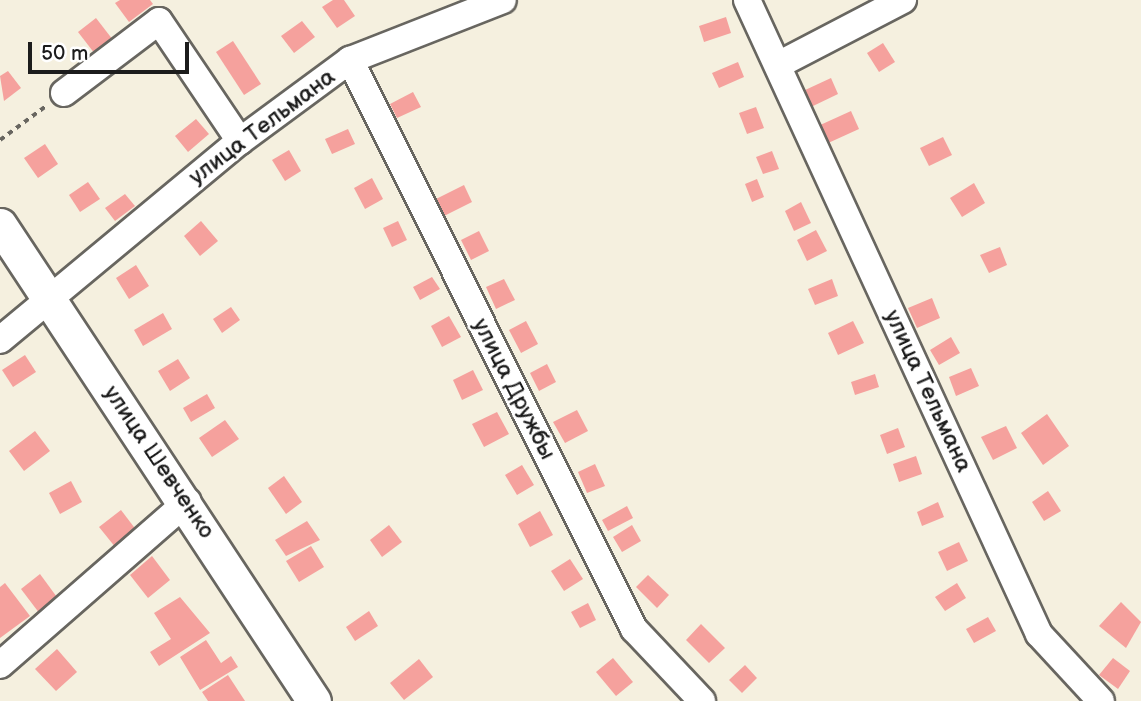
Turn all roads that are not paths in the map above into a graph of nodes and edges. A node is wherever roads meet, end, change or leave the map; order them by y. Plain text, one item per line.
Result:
1 (503, 0) edge
2 (747, 0) edge
3 (903, 0) edge
4 (350, 60) junction
5 (778, 65) junction
6 (64, 93) road end
7 (240, 141) junction
8 (0, 225) edge
9 (46, 299) junction
10 (0, 340) edge
11 (188, 501) junction
12 (0, 665) edge
13 (314, 701) edge
14 (702, 701) edge
15 (1101, 701) edge

1 - 4 street, улица Тельмана
2 - 5 street, улица Тельмана
3 - 5 street
4 - 7 street, улица Тельмана
4 - 14 street, улица Дружбы
5 - 15 street, улица Тельмана
6 - 7 street
7 - 9 street, улица Тельмана
8 - 9 main road, улица Шевченко
9 - 10 street, улица Тельмана
9 - 11 main road, улица Шевченко
11 - 12 street
11 - 13 main road, улица Шевченко

